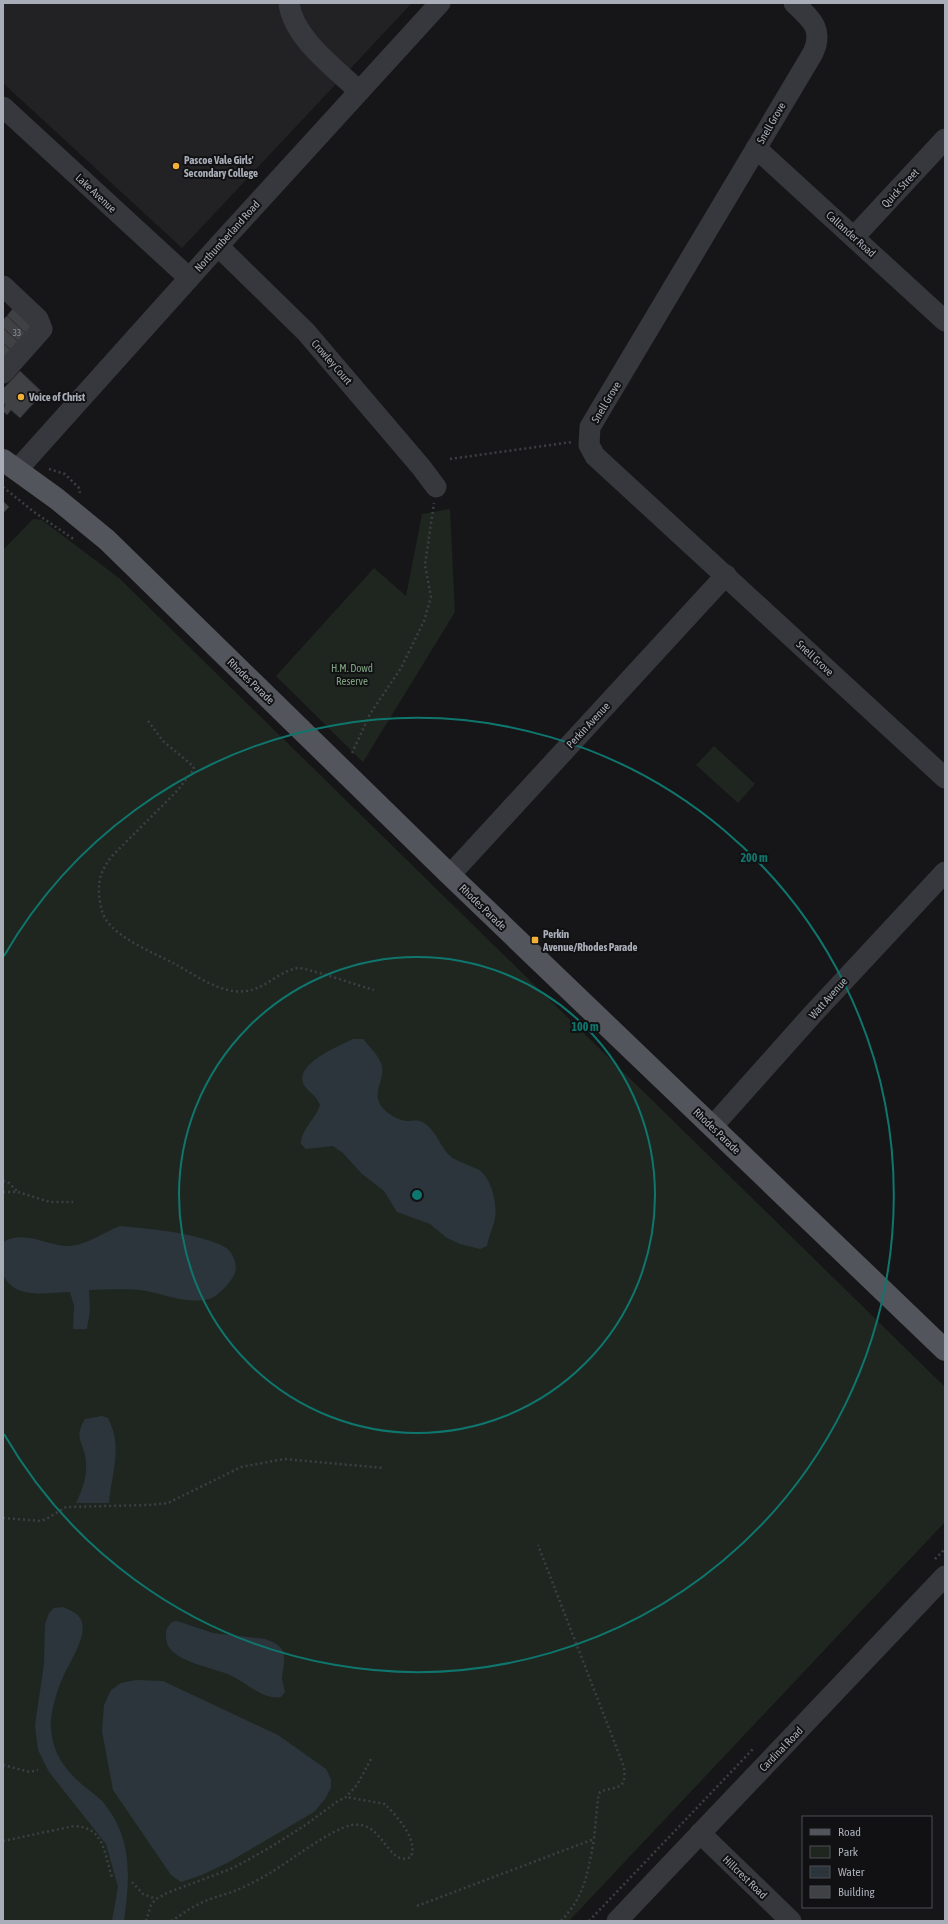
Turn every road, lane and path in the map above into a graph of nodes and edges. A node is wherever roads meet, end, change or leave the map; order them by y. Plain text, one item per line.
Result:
1 (289, 3) edge
2 (440, 3) edge
3 (794, 3) edge
4 (359, 91) junction
5 (3, 107) edge
6 (945, 139) edge
7 (756, 148) junction
8 (854, 237) junction
9 (218, 246) junction
10 (189, 278) junction
11 (3, 286) edge
12 (945, 321) edge
13 (3, 373) edge
14 (572, 442) dead end
15 (450, 459) dead end
16 (10, 465) edge
17 (48, 469) dead end
18 (436, 487) joint
19 (80, 495) dead end
20 (726, 575) junction
21 (148, 721) dead end
22 (352, 753) dead end
23 (945, 778) edge
24 (945, 872) edge
25 (450, 875) junction
26 (374, 990) dead end
27 (712, 1127) junction
28 (3, 1181) edge
29 (3, 1192) edge
30 (18, 1192) junction
31 (73, 1202) dead end
32 (945, 1350) edge
33 (384, 1468) dead end
34 (3, 1518) edge
35 (538, 1545) dead end
36 (945, 1576) edge
37 (371, 1759) dead end
38 (3, 1765) edge
39 (38, 1770) dead end
40 (346, 1797) junction
41 (700, 1833) junction
42 (594, 1839) junction
43 (3, 1841) edge
44 (112, 1877) dead end
45 (132, 1882) dead end
46 (156, 1900) junction
47 (417, 1906) dead end
48 (146, 1921) edge
49 (171, 1921) edge
50 (561, 1921) edge
51 (616, 1921) edge
52 (790, 1921) edge

1 - 4 street
2 - 4 street, Northumberland Road
3 - 7 street, Snell Grove
4 - 9 street, Northumberland Road
5 - 10 street, Lake Avenue
6 - 8 street, Quick Street
7 - 8 street, Callander Road
7 - 20 street, Snell Grove
8 - 12 street, Callander Road
9 - 10 street, Northumberland Road
9 - 18 street, Crowley Court
10 - 16 street, Northumberland Road
11 - 13 street
14 - 15 path
16 - 25 main road, Rhodes Parade
17 - 19 path
18 - 22 path
20 - 23 street, Snell Grove
20 - 25 street, Perkin Avenue
21 - 26 path
24 - 27 street, Watt Avenue
25 - 27 main road, Rhodes Parade
27 - 32 main road, Rhodes Parade
28 - 30 path
29 - 30 path
30 - 31 path
33 - 34 path
35 - 42 path
36 - 41 street, Cardinal Road
37 - 40 path
38 - 39 path
40 - 46 path
40 - 49 path
41 - 51 street, Cardinal Road
41 - 52 street, Hillcrest Road
42 - 47 path
42 - 50 path
43 - 44 path
45 - 46 path
46 - 48 path

